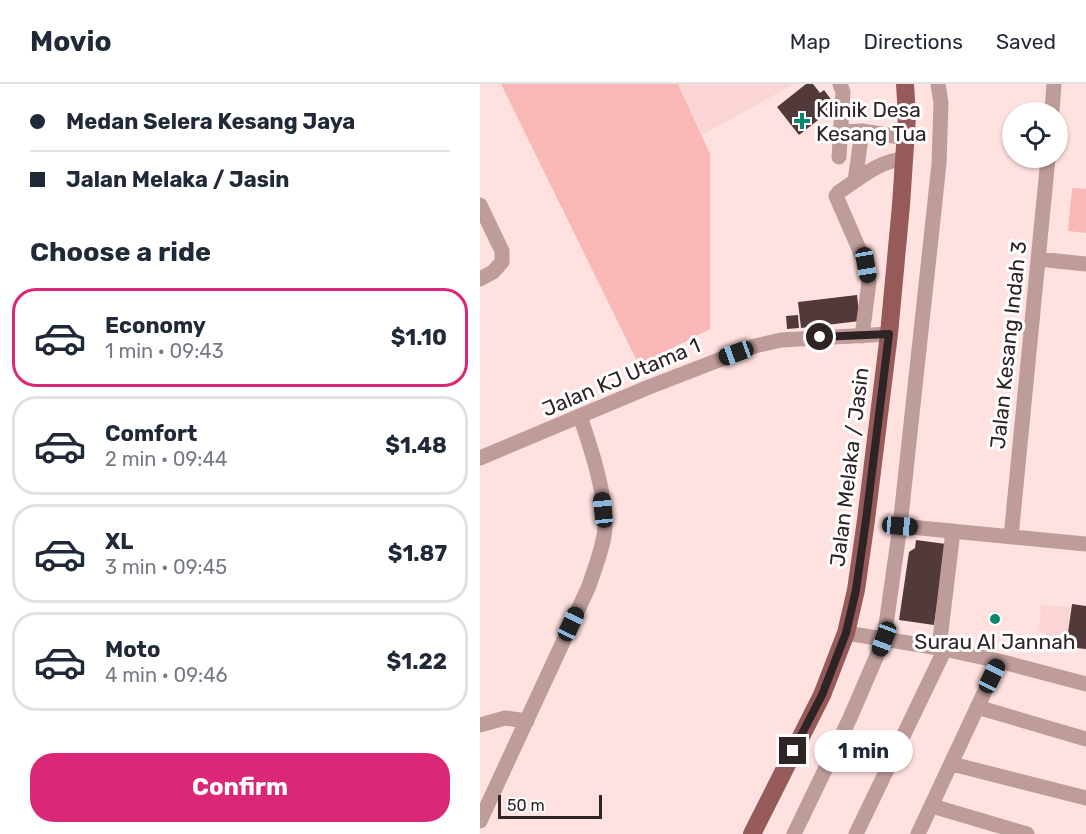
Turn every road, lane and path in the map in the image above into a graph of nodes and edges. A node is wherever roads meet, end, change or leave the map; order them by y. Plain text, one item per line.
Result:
1 (840, 84) edge
2 (905, 84) edge
3 (939, 84) edge
4 (1054, 84) edge
5 (1053, 102) edge
6 (862, 131) junction
7 (840, 132) junction
8 (906, 138) junction
9 (839, 157) dead end
10 (905, 159) junction
11 (1047, 168) edge
12 (855, 181) junction
13 (480, 205) edge
14 (1038, 259) junction
15 (1086, 264) edge
16 (480, 279) edge
17 (889, 334) junction
18 (862, 336) junction
19 (580, 416) junction
20 (480, 458) edge
21 (900, 526) junction
22 (953, 531) junction
23 (1011, 537) junction
24 (1086, 543) edge
25 (846, 633) junction
26 (884, 639) junction
27 (942, 648) junction
28 (999, 661) junction
29 (1086, 684) edge
30 (976, 707) junction
31 (527, 721) junction
32 (480, 725) edge
33 (1086, 739) edge
34 (952, 764) junction
35 (1086, 798) edge
36 (932, 806) junction
37 (480, 821) edge
38 (752, 834) edge
39 (794, 834) edge
40 (856, 834) edge
41 (918, 834) edge
42 (1027, 834) edge

1 - 7 street
2 - 8 main road, Jalan Melaka / Jasin
3 - 21 street
4 - 5 street
6 - 7 street
6 - 8 street
6 - 12 street
7 - 9 street
8 - 10 main road, Jalan Melaka / Jasin
10 - 12 street
10 - 17 main road, Jalan Melaka / Jasin
11 - 14 street, Jalan Kesang Indah 3
12 - 18 street
13 - 16 street
14 - 15 street
14 - 23 street, Jalan Kesang Indah 3
17 - 18 street, Jalan KJ Utama 1
17 - 25 main road, Jalan Melaka / Jasin
18 - 19 street, Jalan KJ Utama 1
19 - 20 street, Jalan KJ Utama 1
19 - 31 street
21 - 22 street
21 - 26 street
22 - 23 street
22 - 27 street
23 - 24 street
25 - 26 street
25 - 38 main road, Jalan Melaka / Jasin
26 - 27 street
26 - 39 street
27 - 28 street
27 - 40 street
28 - 29 street
28 - 30 street
30 - 33 street
30 - 34 street
31 - 32 street
31 - 37 street
34 - 35 street
34 - 36 street
36 - 41 street
36 - 42 street

